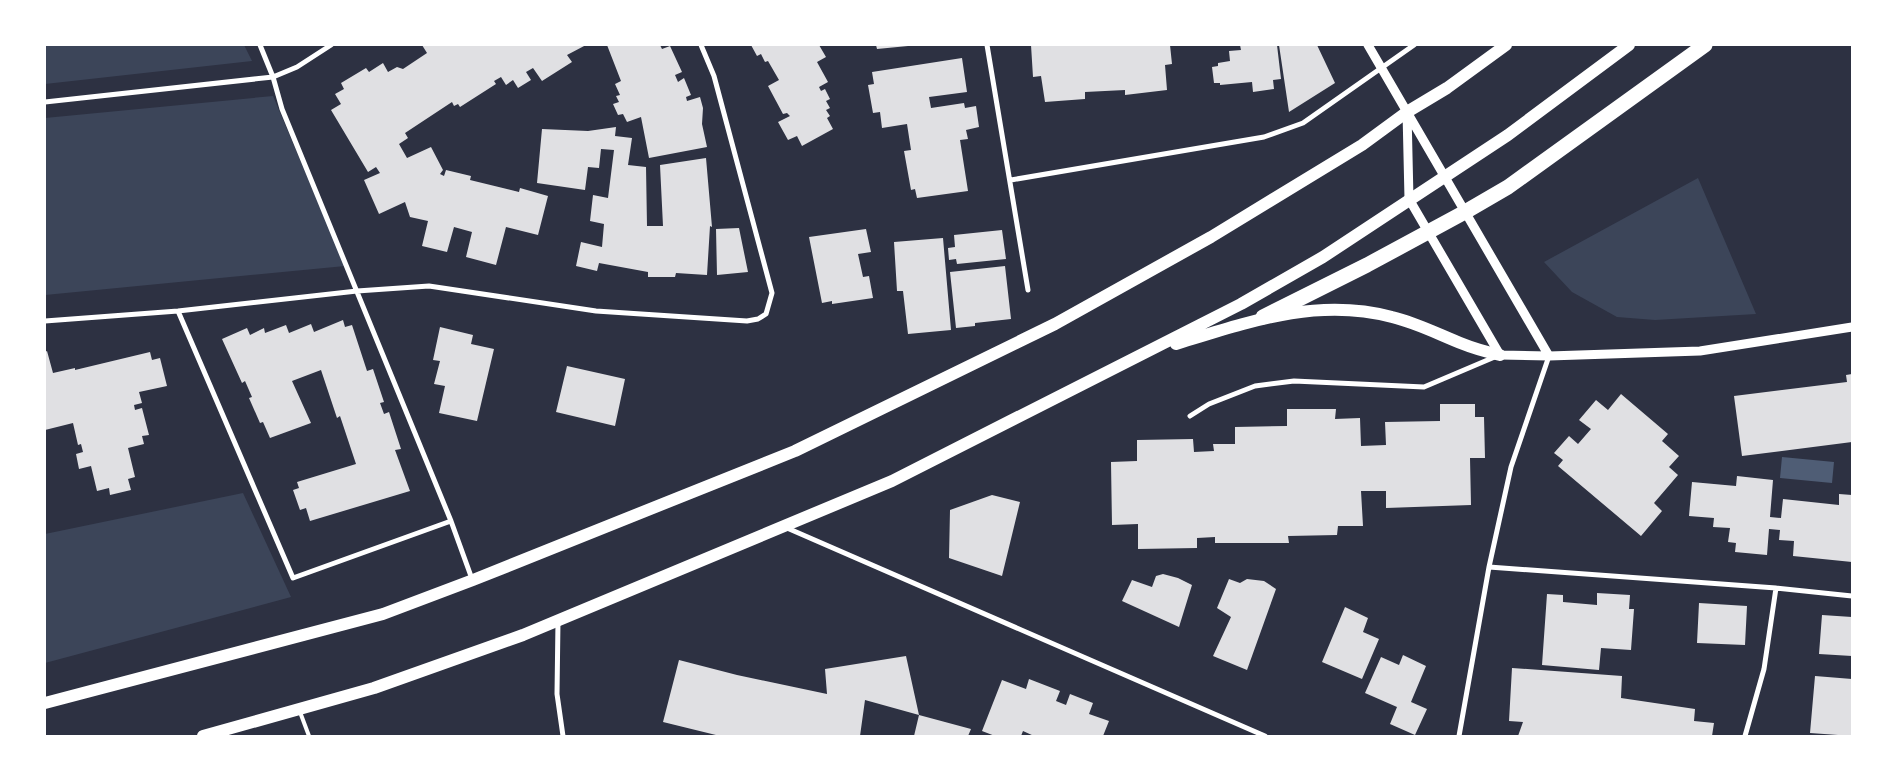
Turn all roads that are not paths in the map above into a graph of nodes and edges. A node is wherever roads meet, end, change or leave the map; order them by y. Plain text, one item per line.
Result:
1 (260, 45) edge
2 (331, 45) edge
3 (701, 45) edge
4 (988, 45) edge
5 (1368, 45) edge
6 (1414, 45) edge
7 (1506, 45) edge
8 (1629, 45) edge
9 (1705, 45) edge
10 (1382, 69) junction
11 (273, 77) junction
12 (45, 102) edge
13 (1407, 112) junction
14 (1444, 178) junction
15 (1011, 180) junction
16 (1409, 199) junction
17 (1465, 212) junction
18 (1428, 232) junction
19 (1028, 290) dead end
20 (357, 291) junction
21 (178, 311) junction
22 (1263, 317) junction
23 (45, 321) edge
24 (1852, 327) edge
25 (1147, 352) junction
26 (1500, 355) junction
27 (1549, 356) junction
28 (1190, 416) dead end
29 (451, 521) junction
30 (784, 526) junction
31 (1489, 567) junction
32 (473, 580) junction
33 (1776, 588) junction
34 (1852, 596) edge
35 (558, 620) junction
36 (45, 703) edge
37 (300, 710) junction
38 (203, 736) edge
39 (309, 736) edge
40 (563, 736) edge
41 (1266, 736) edge
42 (1459, 736) edge
43 (1745, 736) edge

1 - 11 street
2 - 11 street
3 - 20 street
4 - 15 street
5 - 10 street
6 - 10 street
7 - 13 main road
8 - 14 main road
9 - 17 highway
10 - 13 street
10 - 15 street
11 - 12 street
11 - 20 street
13 - 14 street
13 - 16 street
13 - 32 main road
14 - 16 main road
14 - 17 street
15 - 19 street
16 - 18 street
16 - 25 main road
17 - 18 highway
17 - 27 street
18 - 22 highway
18 - 26 street
20 - 21 street
20 - 29 street
21 - 23 street
21 - 29 street
22 - 25 main road
22 - 26 main road
24 - 27 street
25 - 30 main road
26 - 27 street
26 - 28 street
27 - 31 street
29 - 32 street
30 - 35 main road
30 - 41 street
31 - 33 street
31 - 42 street
32 - 36 main road
33 - 34 street
33 - 43 street
35 - 37 main road
35 - 40 street
37 - 38 main road
37 - 39 lane

